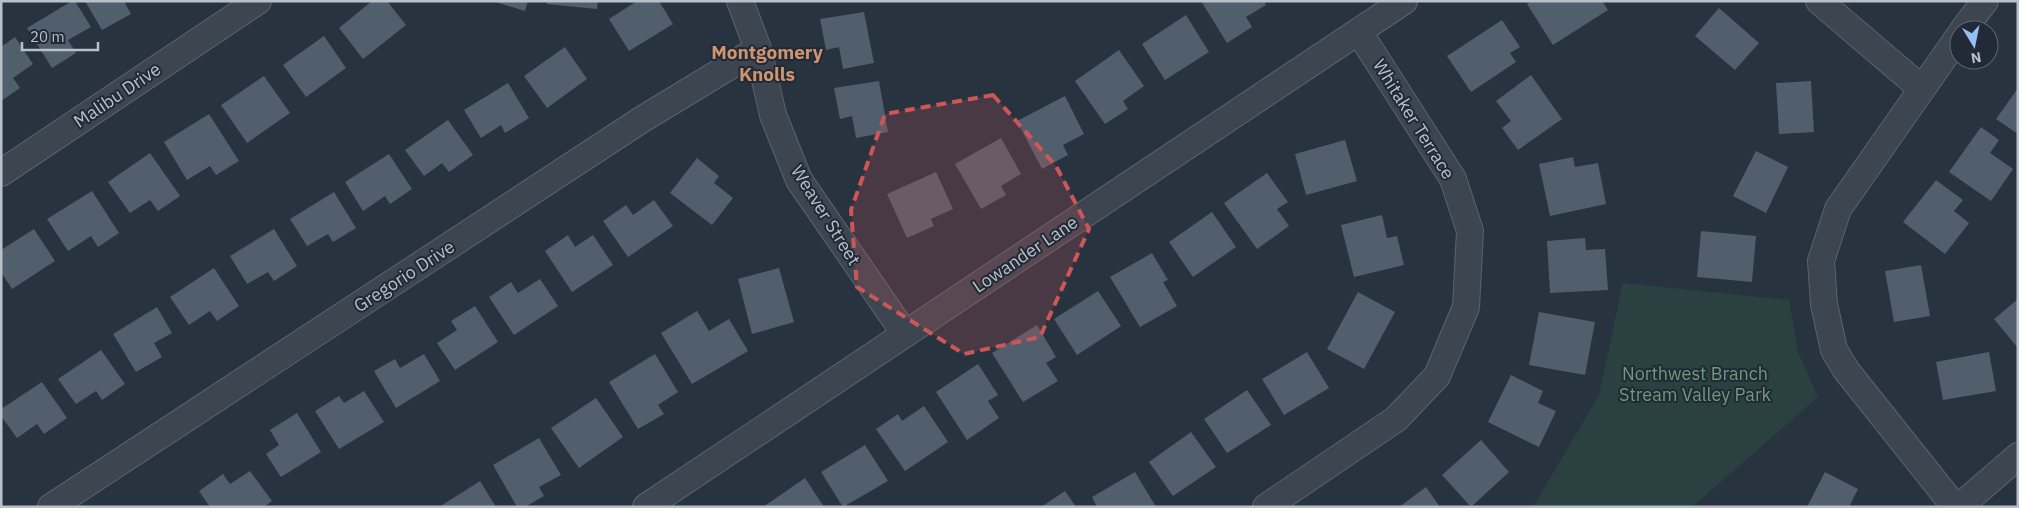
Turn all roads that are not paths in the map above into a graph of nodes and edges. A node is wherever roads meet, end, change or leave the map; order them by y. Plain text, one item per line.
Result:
1 (258, 1) edge
2 (740, 1) edge
3 (1404, 1) edge
4 (1819, 1) edge
5 (1984, 1) edge
6 (1970, 20) edge
7 (1359, 32) junction
8 (758, 49) junction
9 (1949, 50) edge
10 (1921, 88) junction
11 (1, 172) edge
12 (905, 334) junction
13 (2018, 456) edge
14 (52, 507) edge
15 (646, 507) edge
16 (1266, 507) edge
17 (1955, 507) edge
18 (1959, 507) edge

1 - 11 street, Malibu Drive
2 - 8 street, Weaver Street
3 - 7 street, Lowander Lane
4 - 10 street
5 - 6 street
7 - 12 street, Lowander Lane
7 - 16 street, Whitaker Terrace
8 - 12 street, Weaver Street
8 - 14 street, Gregorio Drive
9 - 10 street
10 - 17 street
12 - 15 street, Lowander Lane
13 - 18 street

